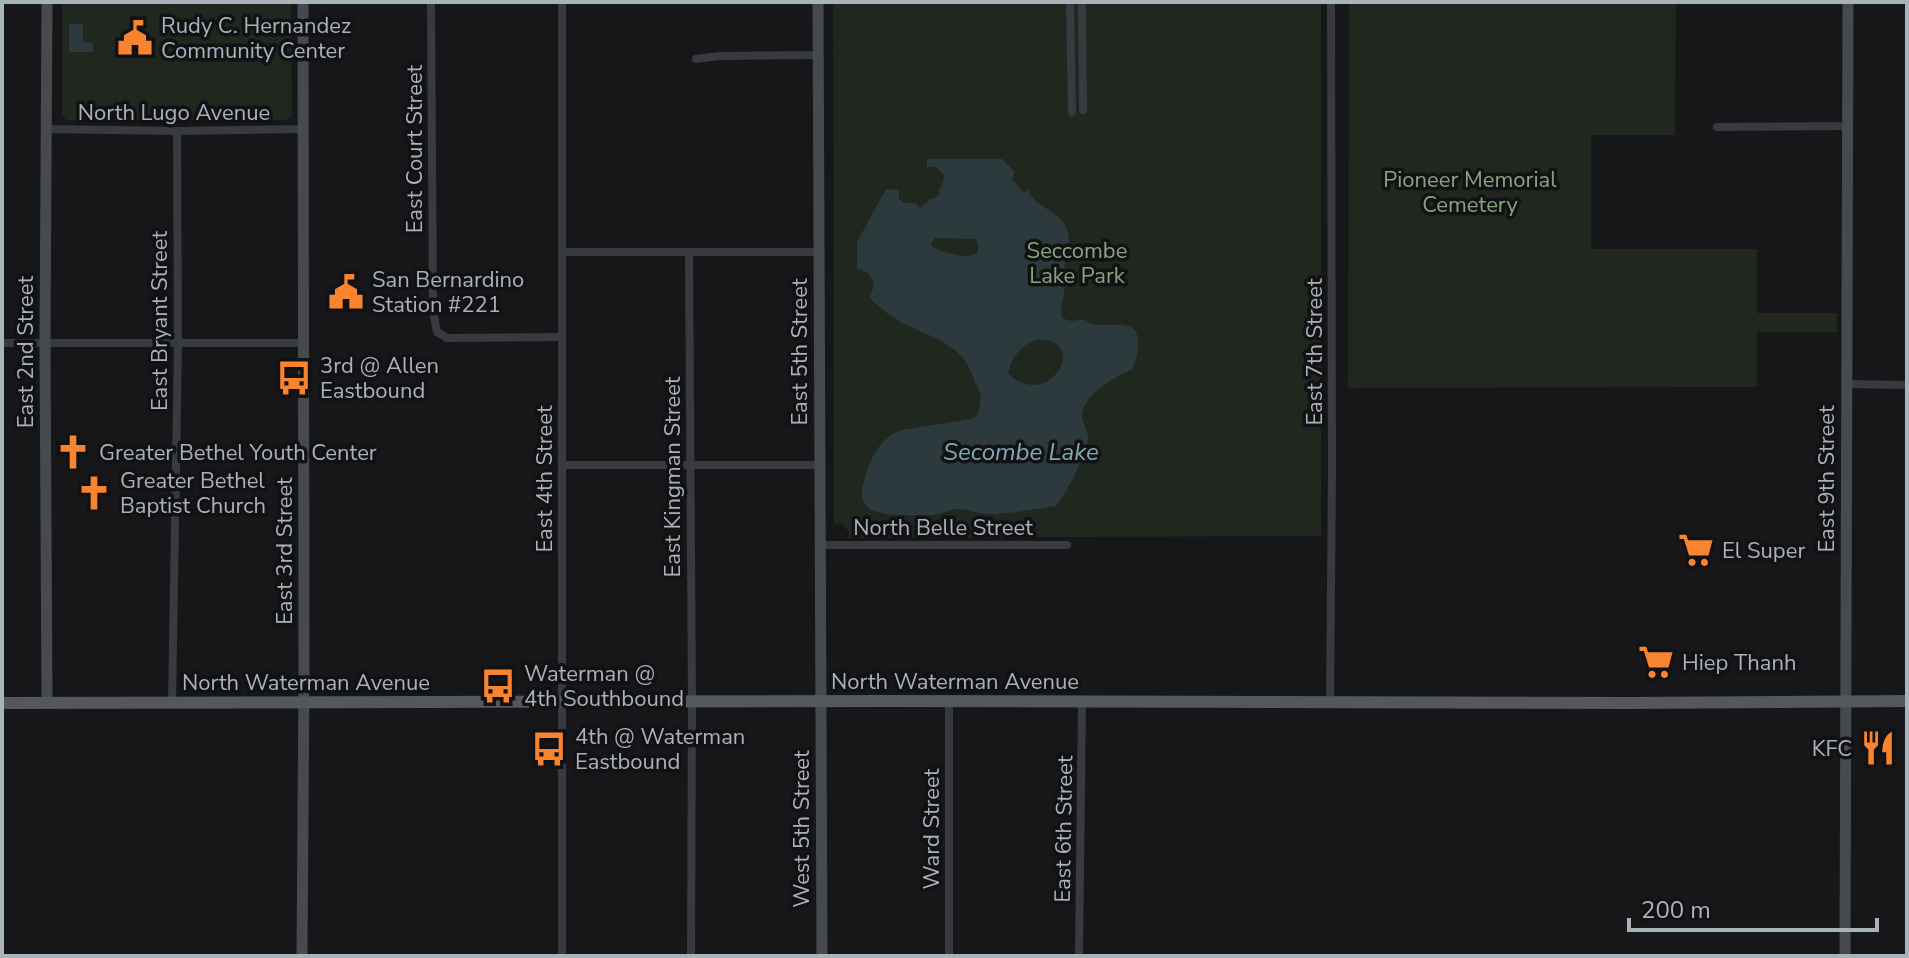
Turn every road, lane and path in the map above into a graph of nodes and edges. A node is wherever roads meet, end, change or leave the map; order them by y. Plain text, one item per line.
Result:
1 (47, 2) edge
2 (303, 2) edge
3 (431, 2) edge
4 (562, 2) edge
5 (818, 2) edge
6 (1070, 2) edge
7 (1082, 2) edge
8 (1331, 2) edge
9 (1848, 2) edge
10 (818, 55) junction
11 (696, 59) dead end
12 (1083, 110) dead end
13 (1072, 112) dead end
14 (1847, 126) junction
15 (1717, 127) dead end
16 (45, 129) junction
17 (303, 129) junction
18 (177, 131) junction
19 (562, 252) junction
20 (689, 252) junction
21 (819, 252) junction
22 (562, 337) junction
23 (2, 343) edge
24 (45, 343) junction
25 (304, 343) junction
26 (178, 344) junction
27 (1847, 384) junction
28 (1907, 385) edge
29 (690, 464) junction
30 (562, 465) junction
31 (819, 465) junction
32 (819, 545) junction
33 (1067, 545) dead end
34 (692, 701) junction
35 (821, 701) junction
36 (949, 701) junction
37 (1907, 701) edge
38 (47, 702) junction
39 (563, 702) junction
40 (1082, 702) junction
41 (1330, 702) junction
42 (1845, 702) junction
43 (2, 703) edge
44 (172, 703) junction
45 (304, 703) junction
46 (302, 956) edge
47 (562, 956) edge
48 (691, 956) edge
49 (822, 956) edge
50 (949, 956) edge
51 (1079, 956) edge
52 (1845, 956) edge

1 - 16 street, East 2nd Street
2 - 17 street, East 3rd Street
3 - 22 street, East Court Street
4 - 19 street, East 4th Street
5 - 10 street, East 5th Street
6 - 13 street
7 - 12 street
8 - 41 street, East 7th Street
9 - 14 street, East 9th Street
10 - 11 street
10 - 21 street, East 5th Street
14 - 15 street
14 - 27 street, East 9th Street
16 - 18 street, North Lugo Avenue
16 - 24 street, East 2nd Street
17 - 18 street, North Lugo Avenue
17 - 25 street, East 3rd Street
18 - 26 street, East Bryant Street
19 - 20 street
19 - 22 street, East 4th Street
20 - 21 street
20 - 29 street, East Kingman Street
21 - 31 street, East 5th Street
22 - 30 street, East 4th Street
23 - 24 street
24 - 26 street
24 - 38 street, East 2nd Street
25 - 26 street
25 - 45 street, East 3rd Street
26 - 44 street, East Bryant Street
27 - 28 street
27 - 42 street, East 9th Street
29 - 30 street
29 - 31 street
29 - 34 street, East Kingman Street
30 - 39 street, East 4th Street
31 - 32 street, East 5th Street
32 - 33 street, North Belle Street
32 - 35 street, East 5th Street
34 - 35 main road, North Waterman Avenue
34 - 39 main road, North Waterman Avenue
34 - 48 street, East Kingman Street
35 - 36 main road, North Waterman Avenue
35 - 49 street, West 5th Street
36 - 40 main road, North Waterman Avenue
36 - 50 street, Ward Street
37 - 42 main road, North Waterman Avenue
38 - 43 main road, North Waterman Avenue
38 - 44 main road, North Waterman Avenue
39 - 45 main road, North Waterman Avenue
39 - 47 street, East 4th Street
40 - 41 main road, North Waterman Avenue
40 - 51 street, East 6th Street
41 - 42 main road, North Waterman Avenue
42 - 52 street, East 9th Street
44 - 45 main road, North Waterman Avenue
45 - 46 street, East 3rd Street

